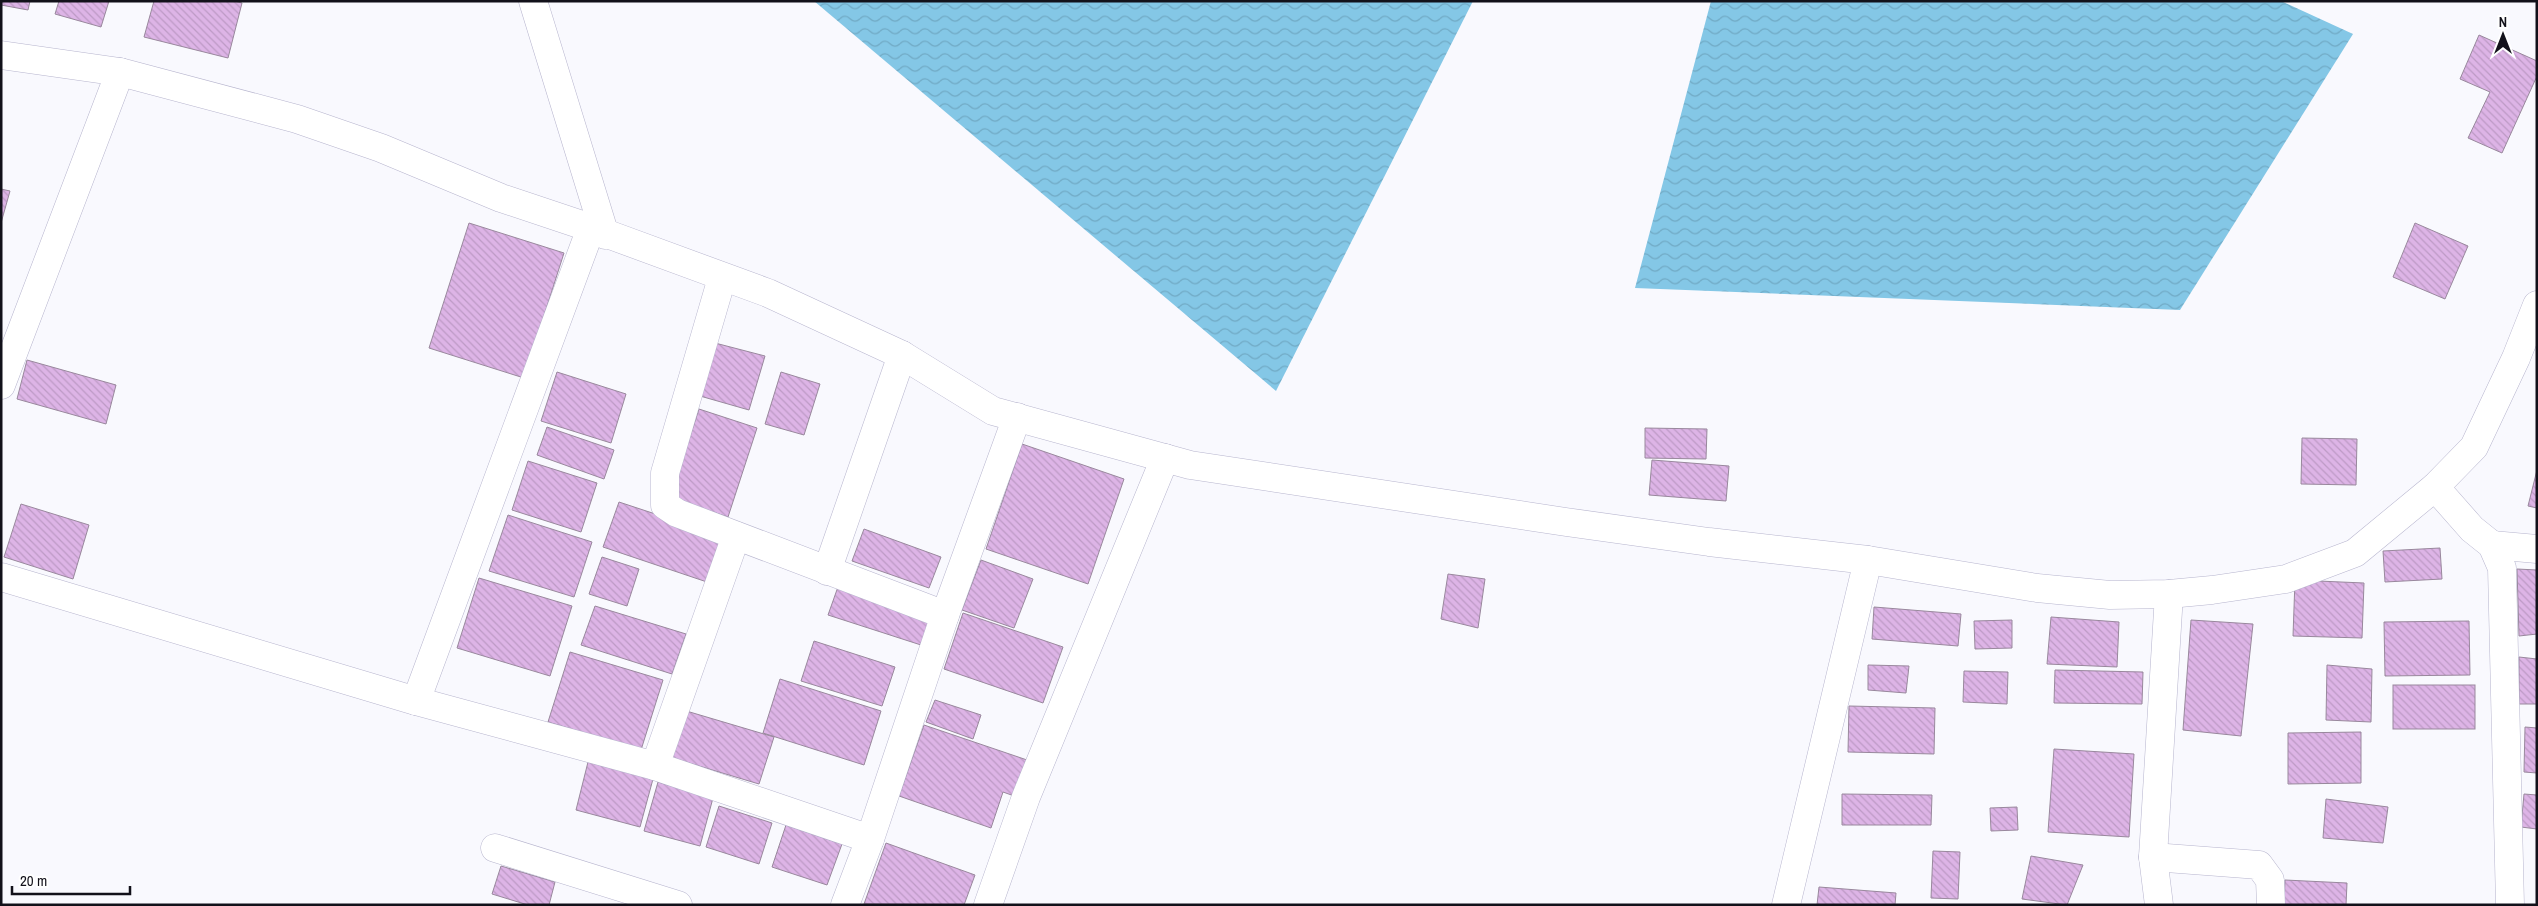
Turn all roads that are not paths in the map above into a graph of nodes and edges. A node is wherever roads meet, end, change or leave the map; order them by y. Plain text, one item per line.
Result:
1 (533, 1) edge
2 (1, 55) edge
3 (120, 72) junction
4 (598, 231) junction
5 (722, 278) junction
6 (2537, 305) edge
7 (902, 355) junction
8 (1, 385) edge
9 (1017, 417) junction
10 (1165, 458) junction
11 (2435, 486) junction
12 (736, 536) junction
13 (2492, 546) junction
14 (2537, 549) edge
15 (1868, 560) junction
16 (827, 571) junction
17 (1, 577) edge
18 (2169, 594) junction
19 (945, 615) junction
20 (416, 701) junction
21 (655, 766) junction
22 (870, 839) junction
23 (495, 848) dead end
24 (2153, 857) junction
25 (678, 905) edge
26 (845, 905) edge
27 (988, 905) edge
28 (1786, 905) edge
29 (2159, 905) edge
30 (2271, 905) edge
31 (2510, 905) edge

1 - 4 street
2 - 3 street
3 - 4 street
3 - 8 street
4 - 5 street
4 - 20 street
5 - 7 street
5 - 12 street
6 - 11 street
7 - 9 street
7 - 16 street
9 - 10 street
9 - 19 street
10 - 15 street
10 - 27 street
11 - 13 street
11 - 18 street
12 - 16 street
12 - 21 street
13 - 14 street
13 - 31 street
15 - 18 street
15 - 28 street
16 - 19 street
17 - 20 street
18 - 24 street
19 - 22 street
20 - 21 street
21 - 22 street
22 - 26 street
23 - 25 street
24 - 29 street
24 - 30 street

